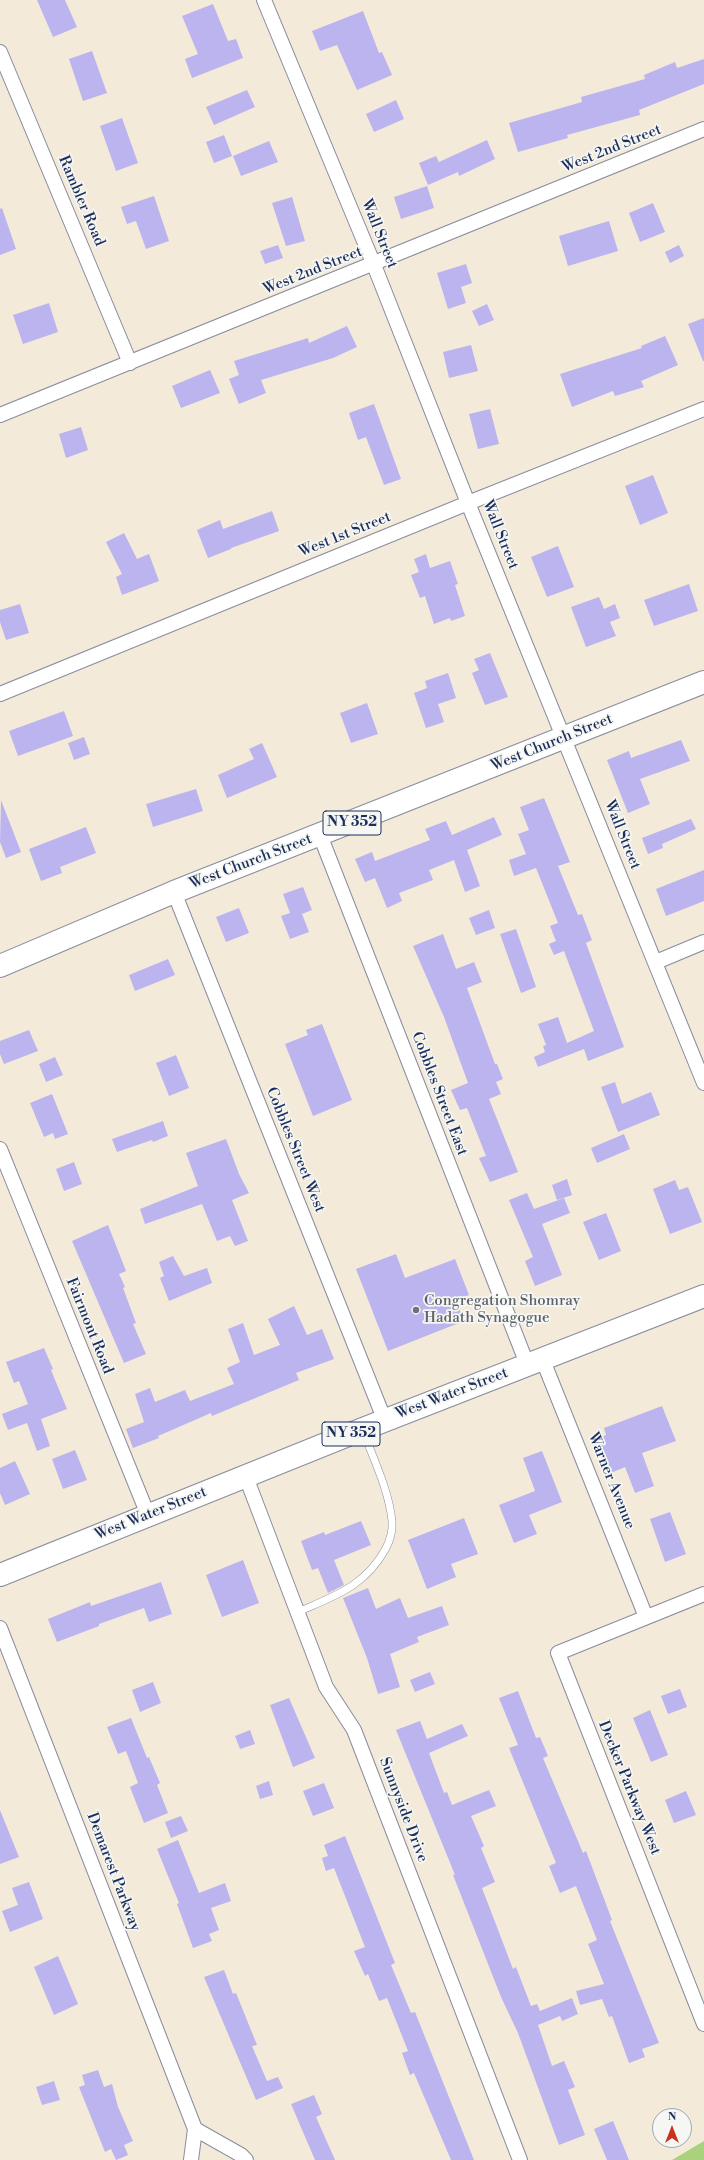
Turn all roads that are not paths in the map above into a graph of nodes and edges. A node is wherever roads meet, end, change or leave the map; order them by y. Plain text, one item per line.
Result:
1 (264, 0) edge
2 (0, 52) edge
3 (704, 130) edge
4 (374, 265) junction
5 (130, 363) junction
6 (704, 409) edge
7 (0, 415) edge
8 (468, 503) junction
9 (704, 682) edge
10 (0, 694) edge
11 (564, 739) junction
12 (320, 835) junction
13 (174, 892) junction
14 (704, 942) edge
15 (656, 962) junction
16 (0, 966) edge
17 (704, 1083) edge
18 (0, 1149) edge
19 (704, 1296) edge
20 (534, 1361) junction
21 (385, 1421) junction
22 (363, 1429) junction
23 (246, 1477) junction
24 (148, 1515) junction
25 (0, 1575) edge
26 (704, 1594) edge
27 (298, 1612) junction
28 (646, 1617) junction
29 (0, 1628) edge
30 (704, 2024) edge
31 (194, 2129) junction
32 (191, 2160) edge
33 (246, 2160) edge
34 (520, 2160) edge

1 - 4 street, Wall Street
2 - 5 street, Rambler Road
3 - 4 street, West 2nd Street
4 - 5 street, West 2nd Street
4 - 8 street, Wall Street
5 - 7 street, West 2nd Street
6 - 8 street, West 1st Street
8 - 10 street, West 1st Street
8 - 11 street, Wall Street
9 - 11 main road, West Church Street / NY 352
11 - 12 main road, West Church Street / NY 352
11 - 15 street, Wall Street
12 - 13 main road, West Church Street / NY 352
12 - 20 street, Cobbles Street East
13 - 16 main road, West Church Street / NY 352
13 - 21 street, Cobbles Street West
14 - 15 street
15 - 17 street, Wall Street
18 - 24 street, Fairmont Road
19 - 20 main road, West Water Street / NY 352
20 - 21 main road, West Water Street / NY 352
20 - 28 street, Warner Avenue
21 - 22 main road, West Water Street / NY 352
22 - 23 main road, West Water Street / NY 352
22 - 27 lane
23 - 24 main road, West Water Street / NY 352
23 - 27 street, Sunnyside Drive
24 - 25 main road, West Water Street / NY 352
26 - 28 street
27 - 34 street, Sunnyside Drive
28 - 30 street, Decker Parkway West
29 - 31 street, Demarest Parkway
31 - 32 street, Demarest Parkway
31 - 33 street

